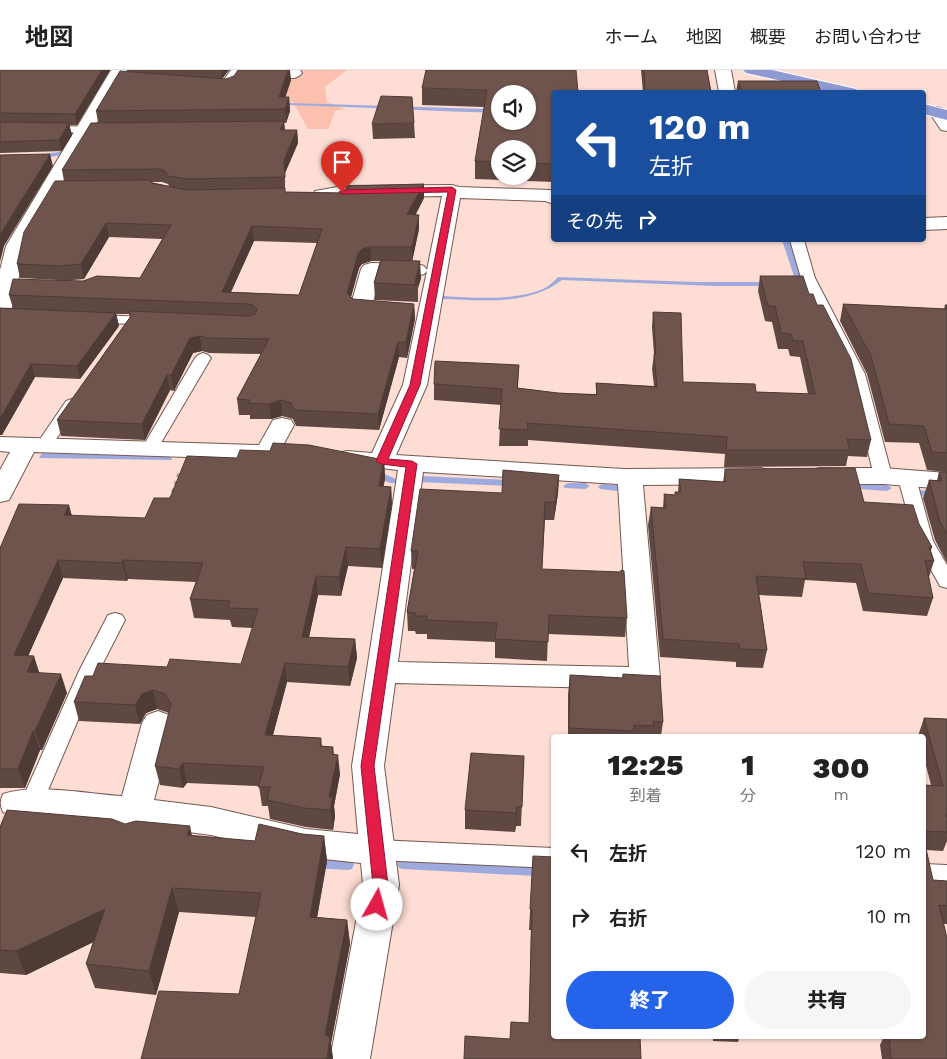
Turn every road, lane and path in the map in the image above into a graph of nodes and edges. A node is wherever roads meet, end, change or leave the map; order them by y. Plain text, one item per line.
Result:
1 (723, 70) edge
2 (751, 70) edge
3 (294, 73) dead end
4 (125, 75) edge
5 (184, 83) edge
6 (727, 90) edge
7 (841, 90) edge
8 (0, 128) edge
9 (86, 130) junction
10 (114, 130) edge
11 (69, 158) junction
12 (50, 159) edge
13 (50, 189) junction
14 (69, 189) edge
15 (451, 192) junction
16 (317, 196) edge
17 (551, 197) edge
18 (947, 223) edge
19 (926, 224) edge
20 (797, 242) edge
21 (8, 245) edge
22 (436, 270) junction
23 (10, 282) edge
24 (428, 311) junction
25 (3, 314) edge
26 (77, 318) edge
27 (164, 322) edge
28 (204, 358) dead end
29 (82, 391) edge
30 (282, 425) dead end
31 (0, 444) edge
32 (35, 445) junction
33 (150, 448) junction
34 (187, 450) junction
35 (267, 452) junction
36 (301, 453) edge
37 (328, 456) edge
38 (397, 463) junction
39 (630, 476) junction
40 (895, 477) junction
41 (947, 480) edge
42 (0, 494) edge
43 (167, 508) edge
44 (947, 582) edge
45 (115, 620) dead end
46 (382, 672) junction
47 (158, 723) dead end
48 (16, 802) edge
49 (134, 822) junction
50 (377, 850) junction
51 (551, 858) edge
52 (926, 874) edge
53 (947, 875) edge
54 (350, 1059) edge

1 - 6 street
2 - 7 highway
3 - 5 street
4 - 9 street
8 - 9 lane
9 - 10 lane
9 - 11 street
11 - 12 street
11 - 13 street
13 - 14 lane
13 - 21 street
15 - 16 street
15 - 17 street
15 - 22 street
18 - 19 street
20 - 40 lane
21 - 23 street
22 - 24 street
22 - 24 street
23 - 25 street
24 - 38 street
26 - 27 lane
28 - 33 lane
29 - 32 lane
30 - 35 street
31 - 32 street
32 - 33 street
32 - 42 street
33 - 34 street
34 - 35 street
34 - 43 path
35 - 36 street
37 - 38 street
38 - 39 street
38 - 46 street
39 - 40 street
39 - 46 street
40 - 41 street
40 - 44 lane
45 - 48 lane
46 - 50 street
47 - 49 street
48 - 49 street
49 - 50 street
50 - 51 lane
50 - 54 street
52 - 53 lane

